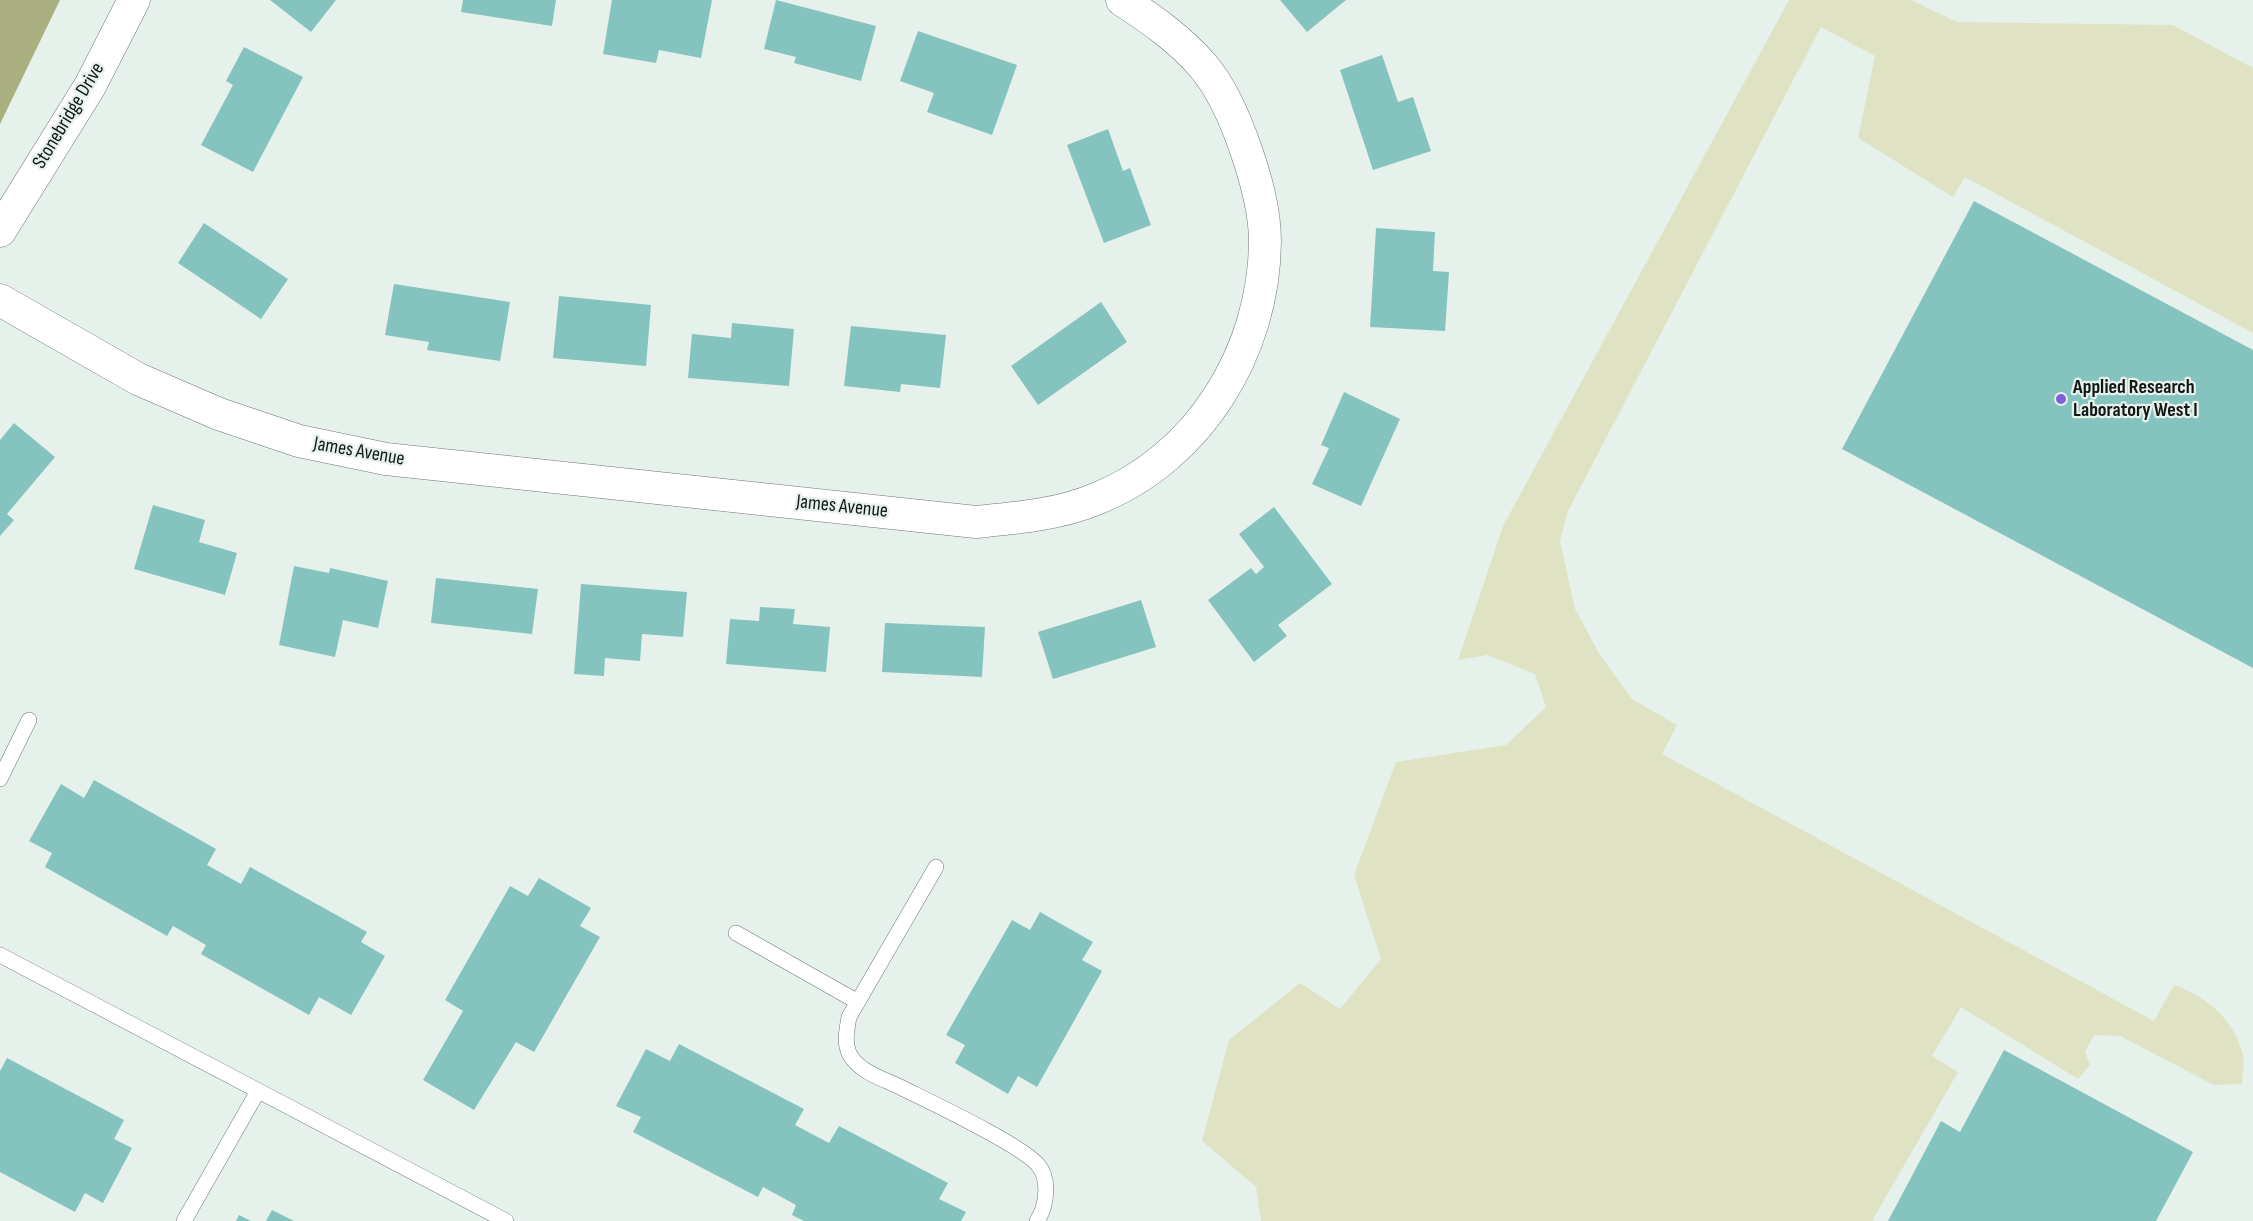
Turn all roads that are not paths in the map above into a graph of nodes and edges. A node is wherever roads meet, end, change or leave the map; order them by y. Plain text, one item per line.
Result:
1 (134, 0) edge
2 (1122, 0) edge
3 (0, 231) edge
4 (0, 300) edge
5 (29, 720) dead end
6 (0, 779) edge
7 (936, 867) dead end
8 (736, 933) dead end
9 (0, 955) edge
10 (858, 1002) junction
11 (258, 1090) junction
12 (184, 1221) edge
13 (506, 1221) edge
14 (1037, 1221) edge

1 - 3 street, Stonebridge Drive
2 - 4 street, James Avenue
5 - 6 lane
7 - 10 lane
8 - 10 lane
9 - 11 lane
10 - 14 lane
11 - 12 lane
11 - 13 lane

